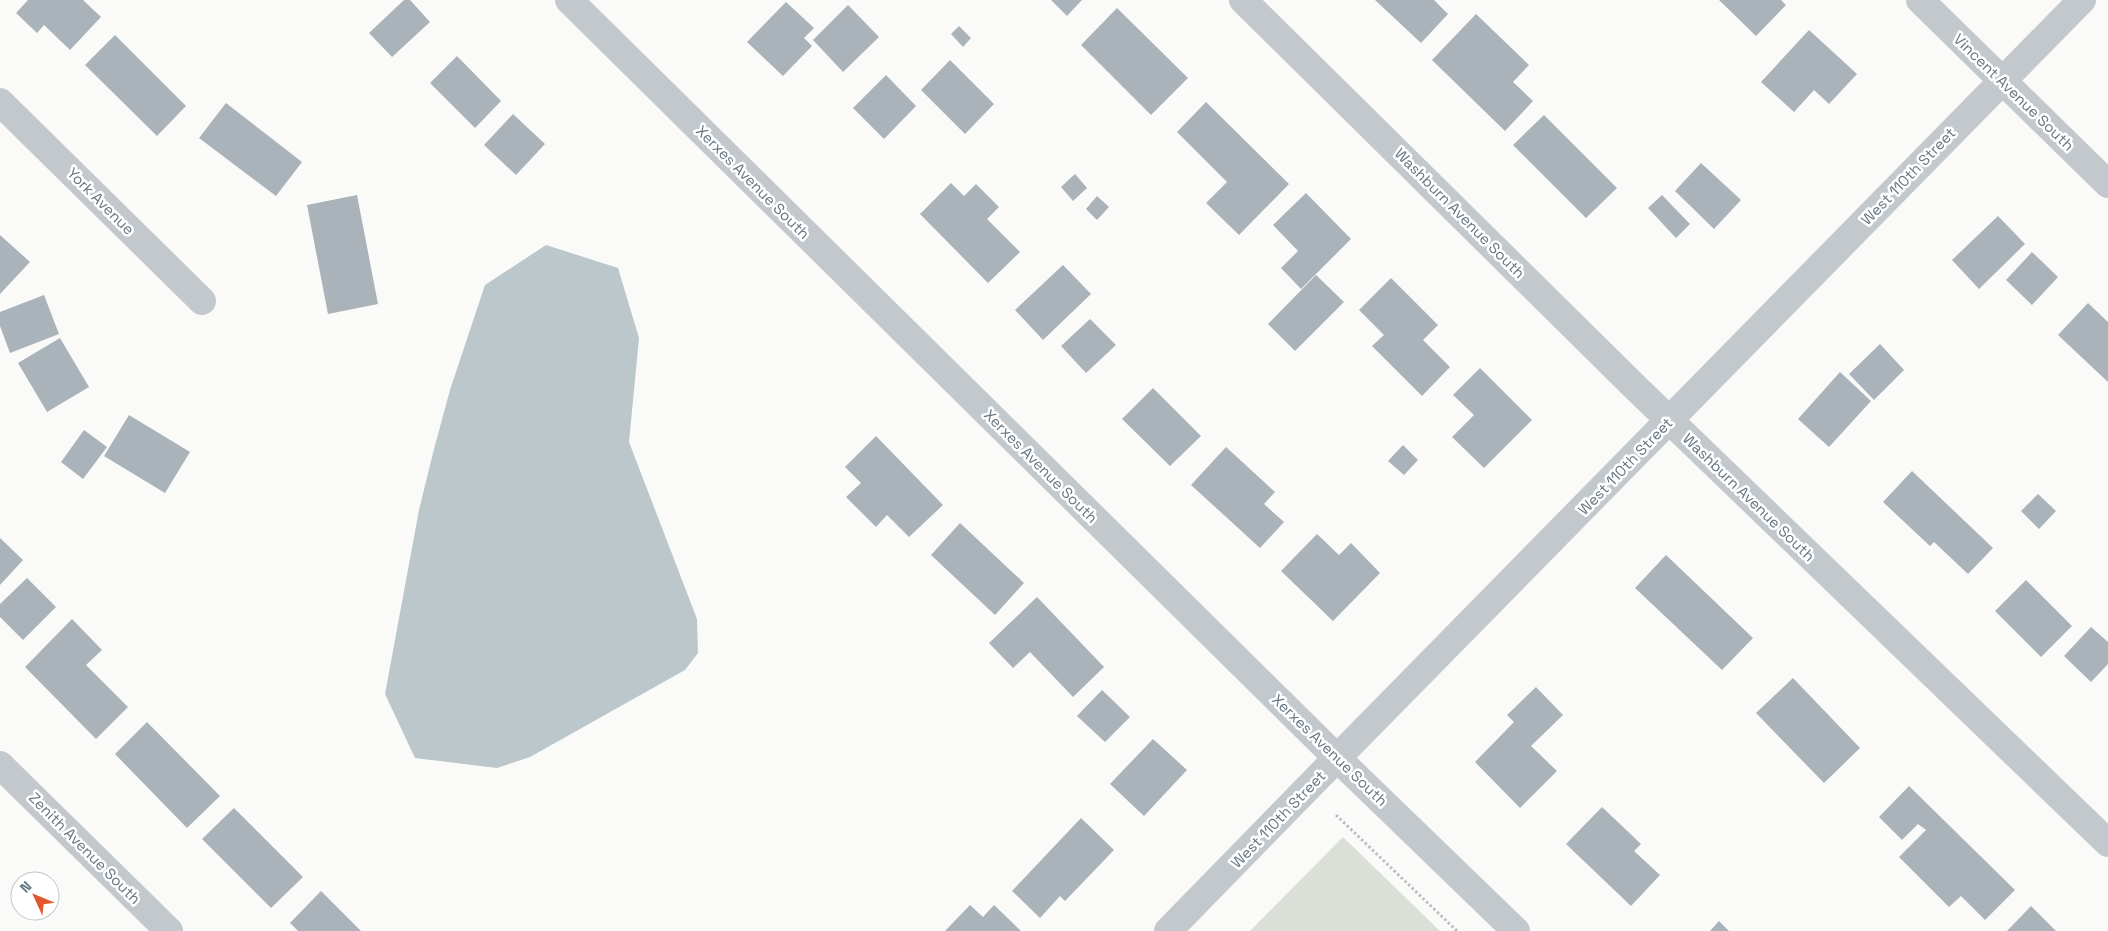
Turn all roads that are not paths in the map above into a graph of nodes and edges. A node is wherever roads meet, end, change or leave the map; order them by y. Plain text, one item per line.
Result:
1 (569, 0) edge
2 (1244, 0) edge
3 (1920, 0) edge
4 (2082, 0) edge
5 (2002, 81) junction
6 (0, 102) edge
7 (2108, 184) edge
8 (202, 300) dead end
9 (1670, 420) junction
10 (1337, 758) junction
11 (0, 764) edge
12 (2108, 843) edge
13 (169, 931) edge
14 (1168, 931) edge
15 (1516, 931) edge

1 - 10 street, Xerxes Avenue South
2 - 9 street, Washburn Avenue South
3 - 5 street, Vincent Avenue South
4 - 5 street, West 110th Street
5 - 7 street, Vincent Avenue South
5 - 9 street, West 110th Street
6 - 8 street, York Avenue
9 - 10 street, West 110th Street
9 - 12 street, Washburn Avenue South
10 - 14 street, West 110th Street
10 - 15 street, Xerxes Avenue South
11 - 13 street, Zenith Avenue South

